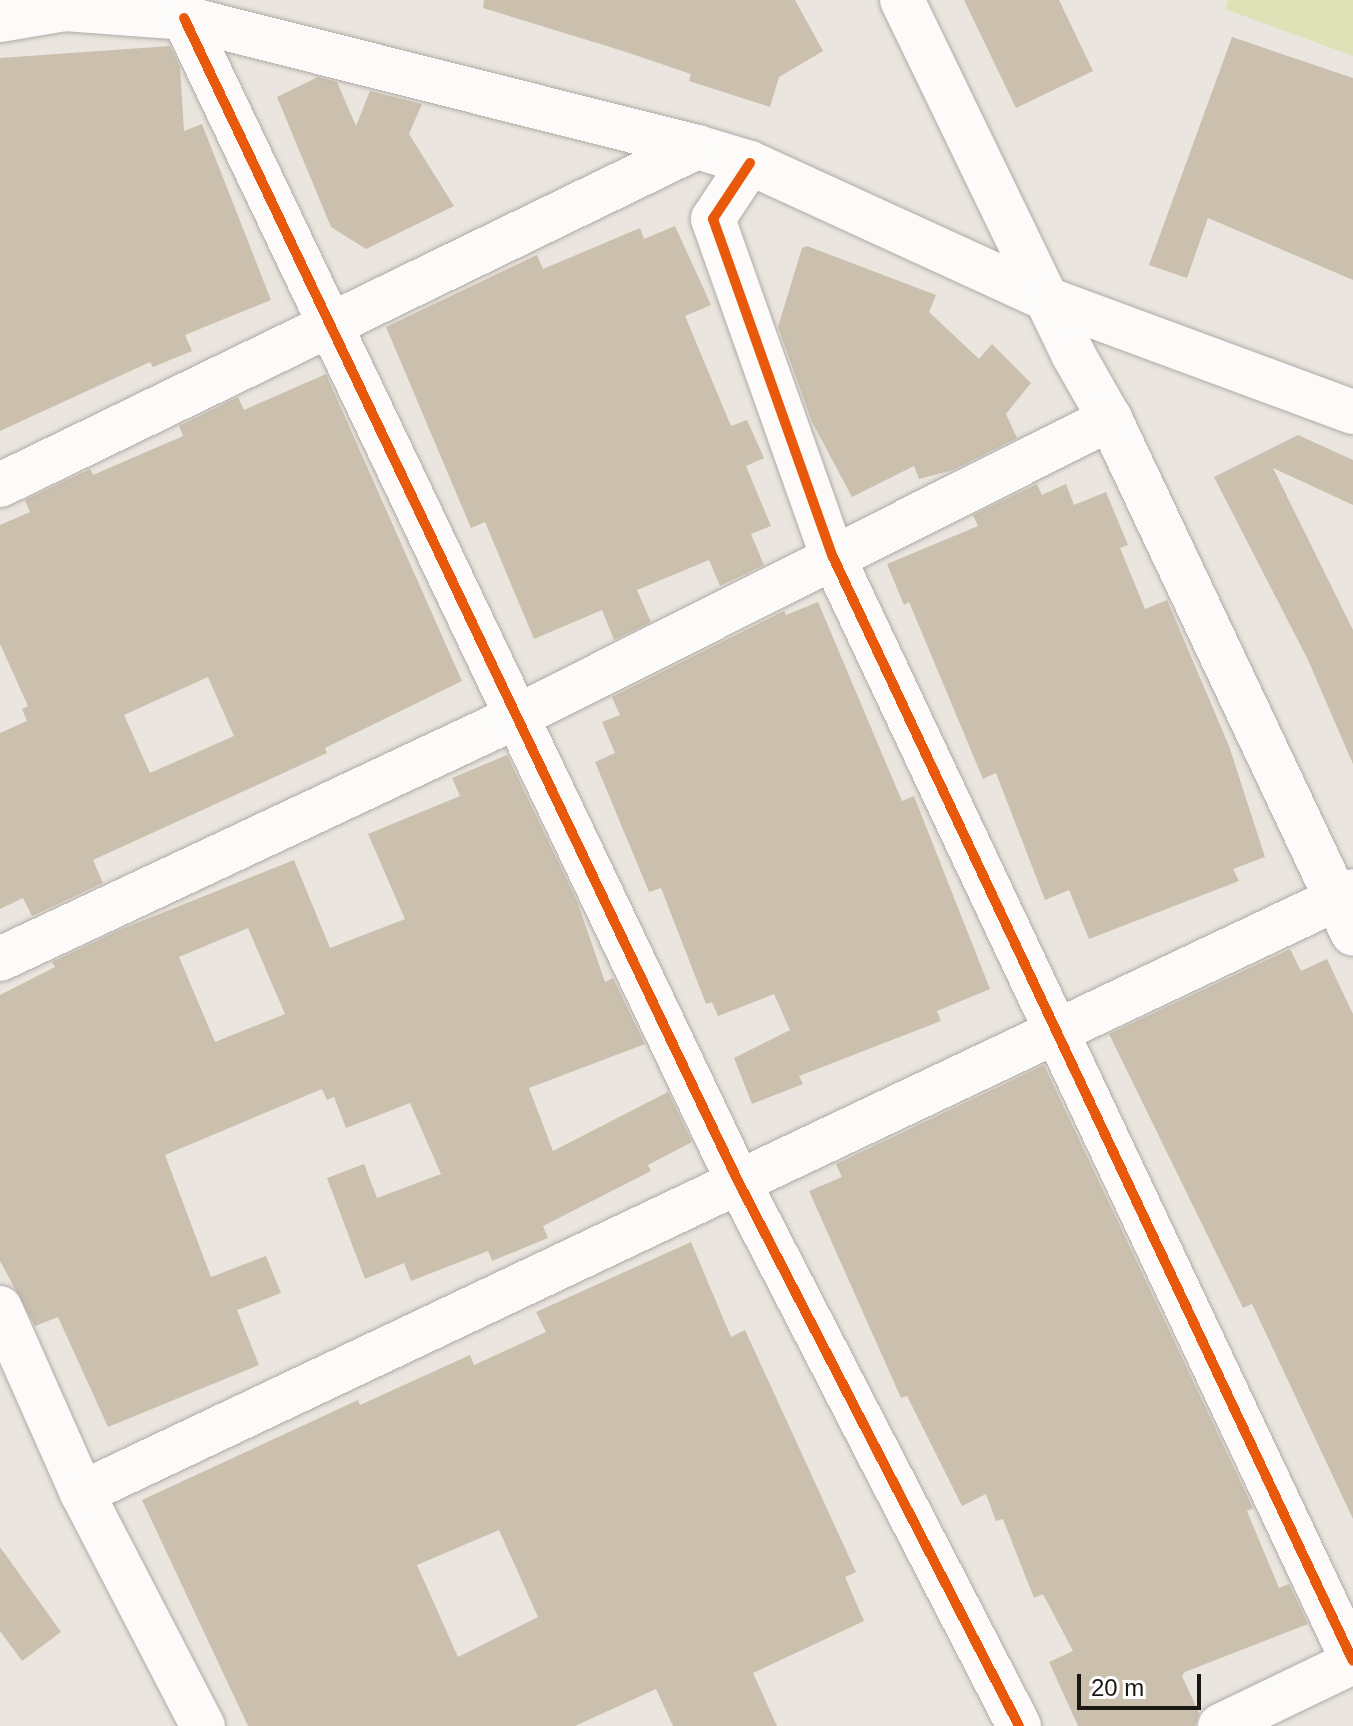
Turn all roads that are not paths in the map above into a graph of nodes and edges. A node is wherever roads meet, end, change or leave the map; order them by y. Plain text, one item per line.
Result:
1 (902, 0) edge
2 (184, 18) junction
3 (0, 20) edge
4 (697, 147) junction
5 (750, 163) junction
6 (1047, 299) junction
7 (329, 323) junction
8 (1353, 412) edge
9 (1110, 419) junction
10 (0, 485) edge
11 (833, 557) junction
12 (516, 717) junction
13 (1347, 908) edge
14 (0, 959) edge
15 (1054, 1031) junction
16 (738, 1181) junction
17 (0, 1308) edge
18 (82, 1493) junction
19 (1353, 1661) edge
20 (203, 1726) edge
21 (1019, 1726) edge
22 (1220, 1726) edge

1 - 6 street
2 - 3 street
2 - 4 street
2 - 7 street
4 - 5 street
4 - 7 street
5 - 6 street
5 - 11 street
6 - 8 street
6 - 9 street
7 - 10 street
7 - 12 street
9 - 11 street
9 - 13 street
11 - 12 street
11 - 15 street
12 - 14 street
12 - 16 street
13 - 15 street
15 - 16 street
15 - 19 street
16 - 18 street
16 - 21 street
17 - 18 street
18 - 20 street
19 - 22 street

